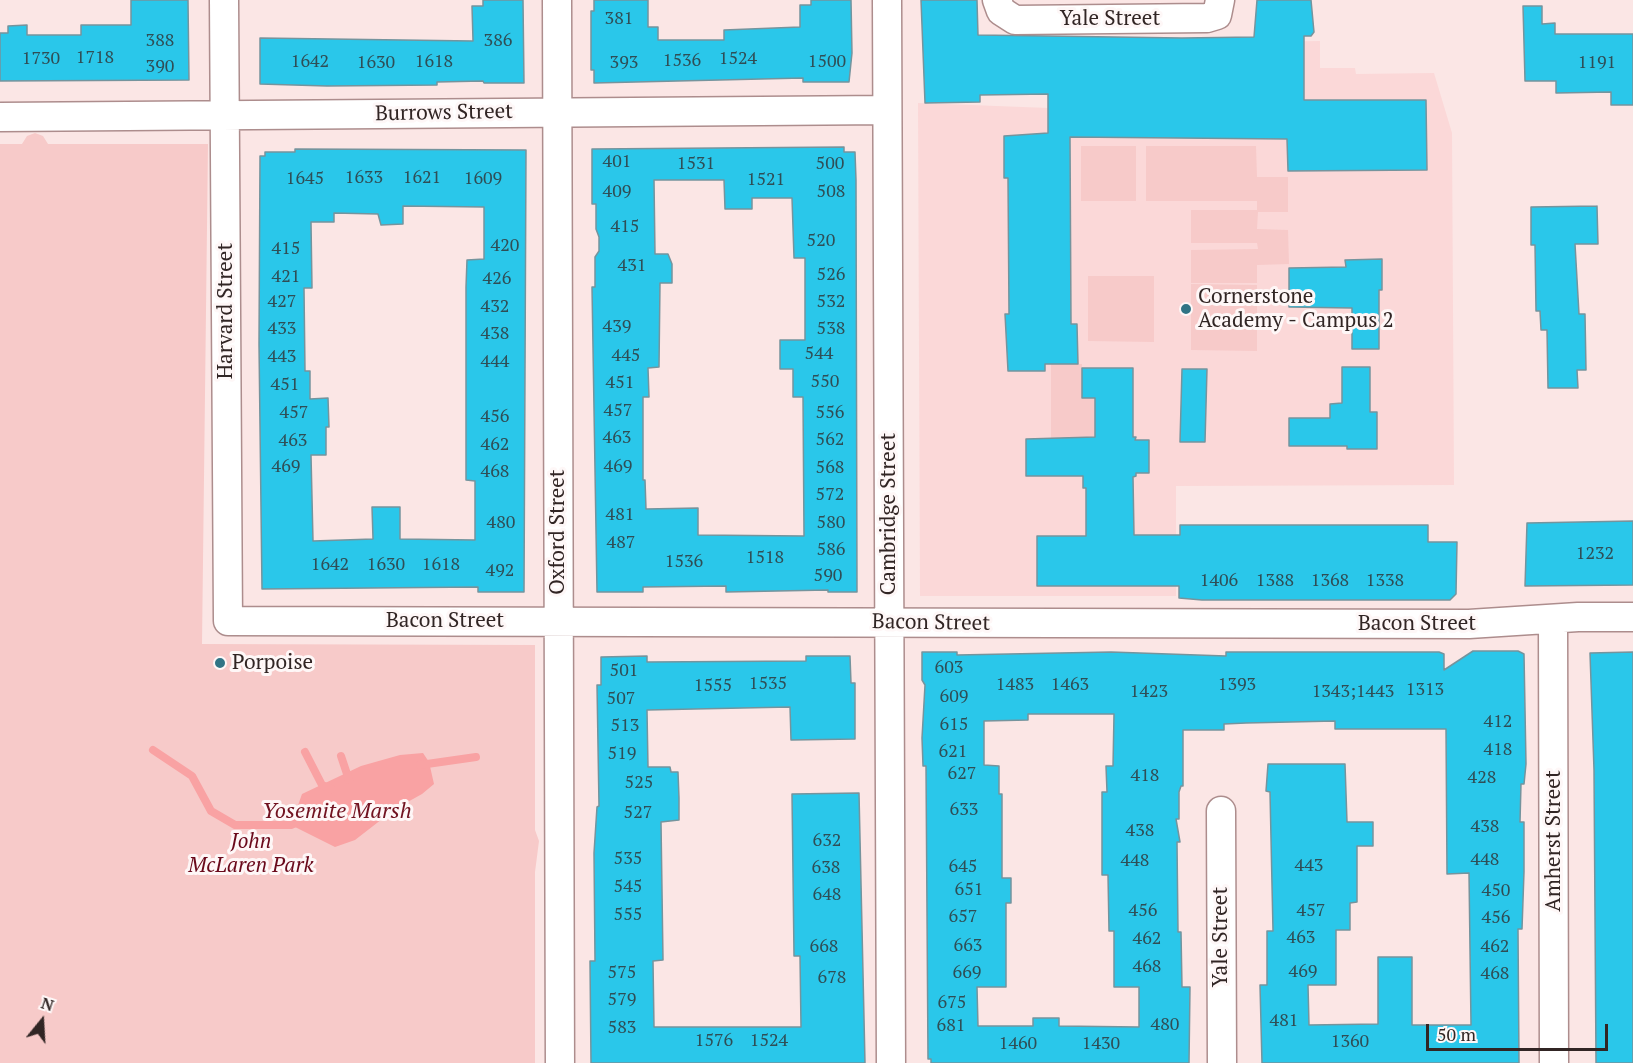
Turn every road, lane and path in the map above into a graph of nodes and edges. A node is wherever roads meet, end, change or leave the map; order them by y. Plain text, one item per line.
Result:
1 (224, 0) edge
2 (556, 0) edge
3 (887, 0) edge
4 (997, 0) edge
5 (1220, 0) edge
6 (887, 110) junction
7 (557, 111) junction
8 (225, 115) junction
9 (0, 117) edge
10 (1633, 616) edge
11 (1553, 620) junction
12 (228, 621) joint
13 (558, 621) junction
14 (889, 622) junction
15 (1221, 811) dead end
16 (560, 1063) edge
17 (891, 1063) edge
18 (1222, 1063) edge
19 (1554, 1063) edge

1 - 8 street, Harvard Street
2 - 7 street, Oxford Street
3 - 6 street, Cambridge Street
4 - 5 street, Yale Street
6 - 7 street, Burrows Street
6 - 14 street, Cambridge Street
7 - 8 street, Burrows Street
7 - 13 street, Oxford Street
8 - 9 street, Burrows Street
8 - 12 street, Harvard Street
10 - 11 street, Bacon Street
11 - 14 street, Bacon Street
11 - 19 street, Amherst Street
12 - 13 street, Bacon Street
13 - 14 street, Bacon Street
13 - 16 street, Oxford Street
14 - 17 street, Cambridge Street
15 - 18 street, Yale Street

